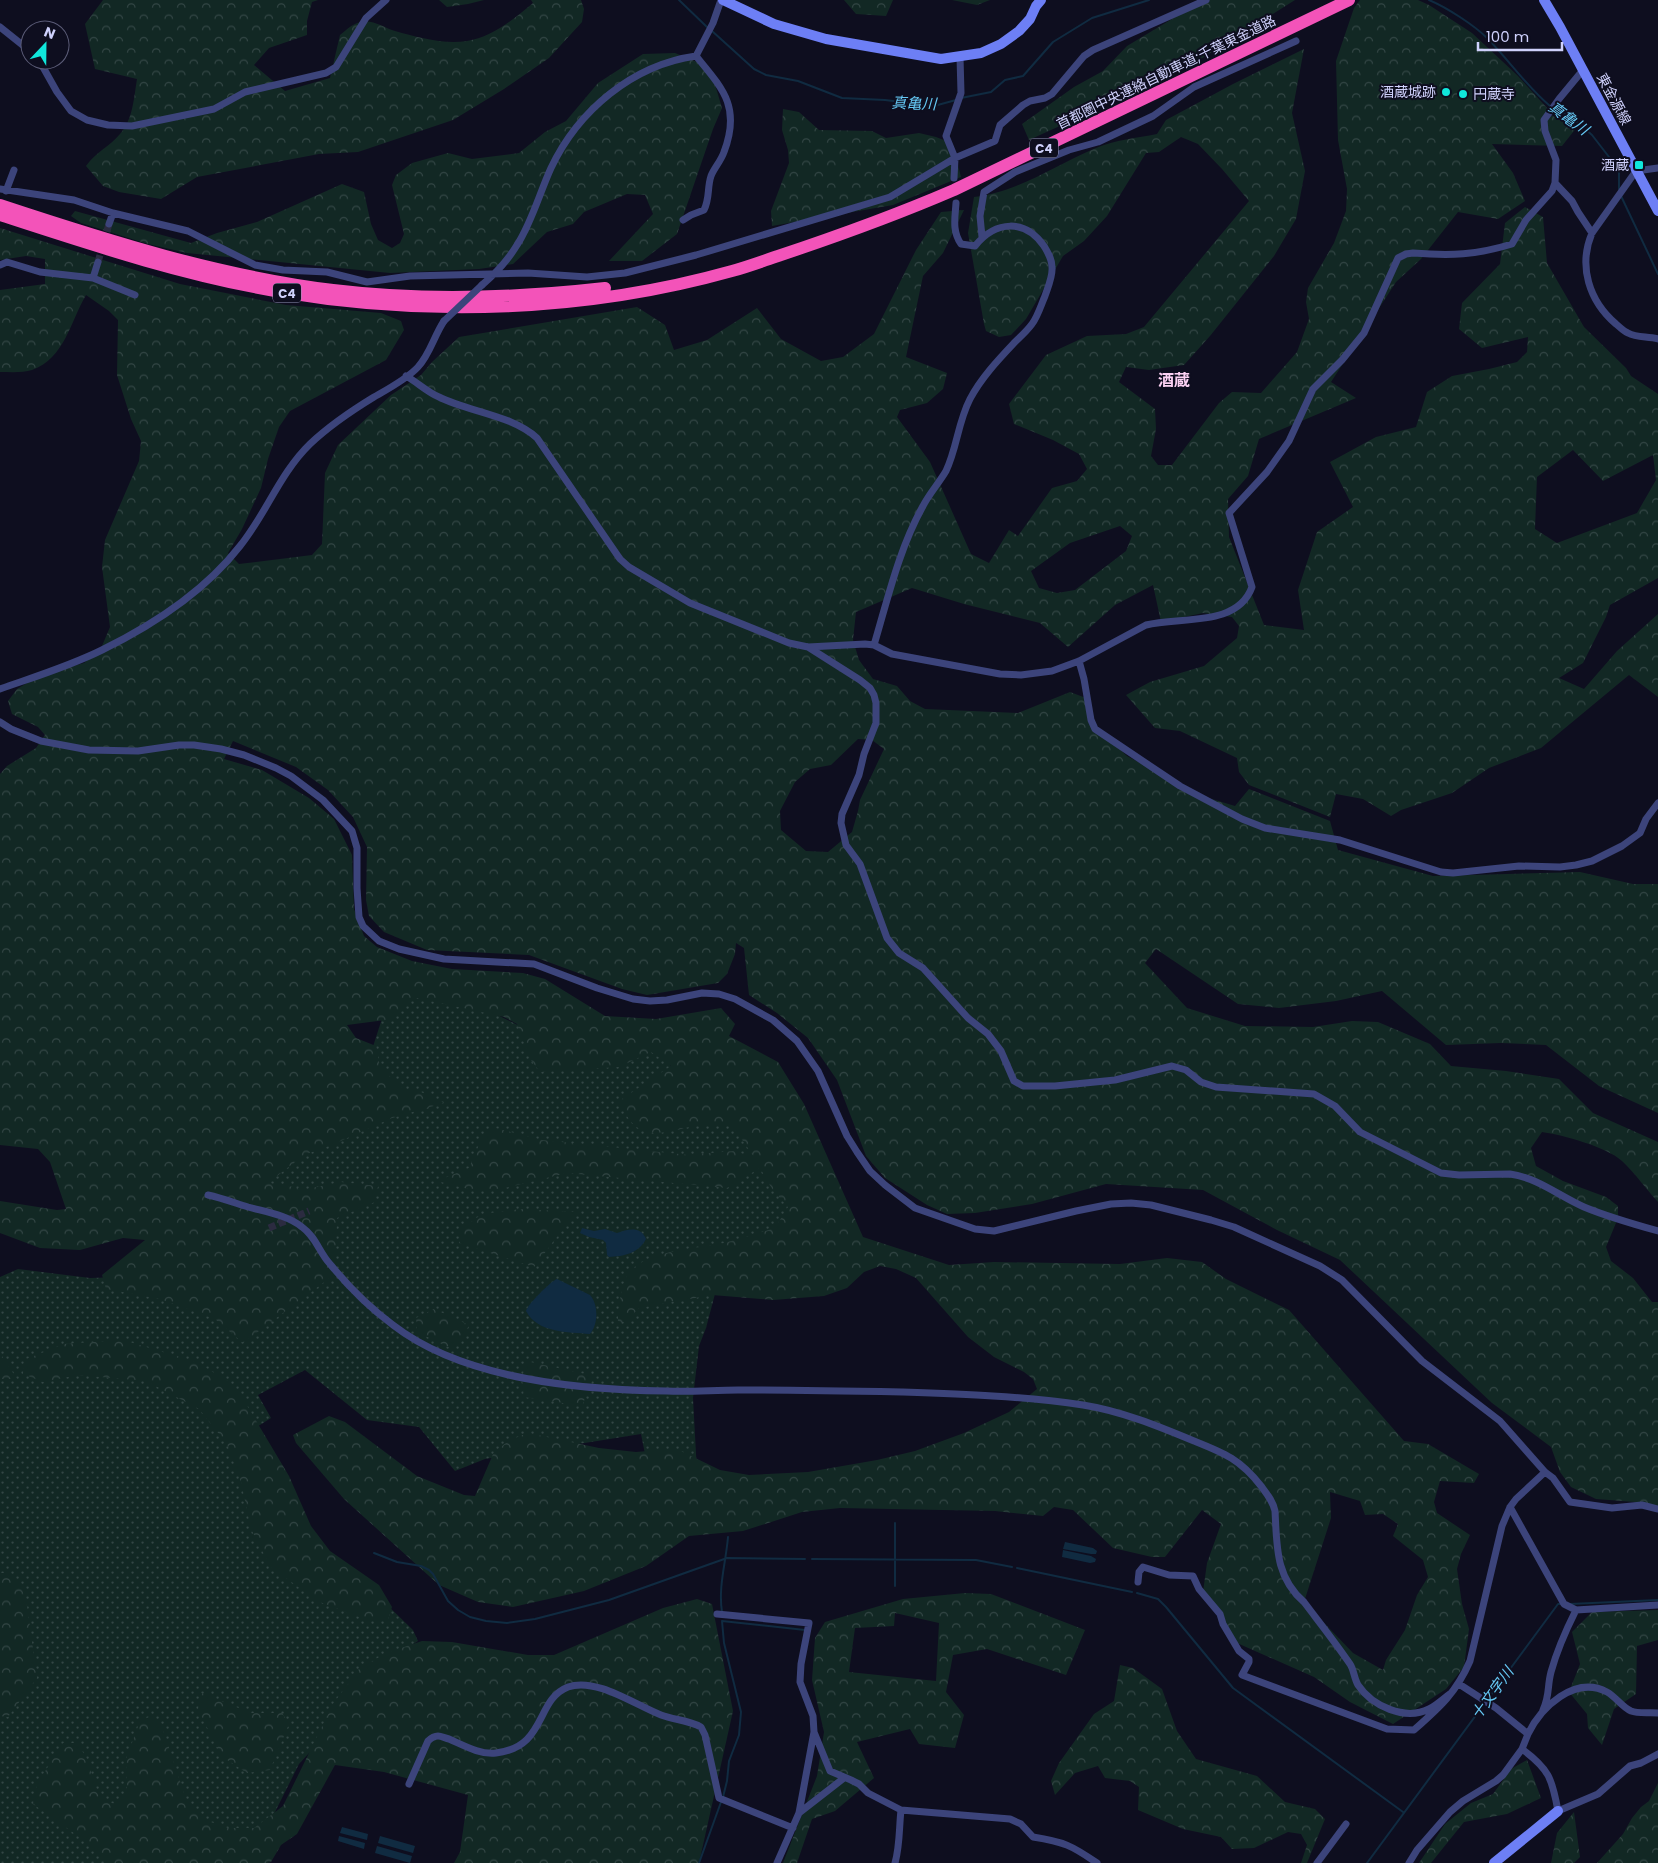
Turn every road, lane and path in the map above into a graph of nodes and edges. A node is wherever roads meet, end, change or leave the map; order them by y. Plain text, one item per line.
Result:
1 (386, 0) edge
2 (722, 0) edge
3 (1206, 0) edge
4 (1348, 0) edge
5 (1544, 0) edge
6 (1038, 2) edge
7 (0, 27) edge
8 (1296, 41) dead end
9 (20, 43) edge
10 (696, 56) junction
11 (960, 57) junction
12 (45, 70) edge
13 (1583, 70) junction
14 (955, 158) junction
15 (1658, 168) edge
16 (14, 170) dead end
17 (1636, 171) junction
18 (954, 178) dead end
19 (1555, 183) junction
20 (3, 190) edge
21 (956, 203) dead end
22 (0, 205) edge
23 (1658, 211) edge
24 (113, 213) junction
25 (0, 215) edge
26 (683, 220) dead end
27 (109, 224) tunnel mouth
28 (1592, 233) junction
29 (982, 237) junction
30 (772, 258) junction
31 (98, 262) tunnel mouth
32 (0, 264) edge
33 (495, 274) junction
34 (93, 278) junction
35 (135, 295) dead end
36 (1658, 339) edge
37 (406, 376) junction
38 (874, 645) junction
39 (808, 647) junction
40 (1079, 661) junction
41 (0, 689) edge
42 (0, 722) edge
43 (1658, 803) edge
44 (208, 1196) dead end
45 (1658, 1231) edge
46 (1545, 1472) junction
47 (1510, 1507) junction
48 (1658, 1509) edge
49 (1138, 1582) dead end
50 (1658, 1605) edge
51 (1576, 1610) junction
52 (717, 1614) dead end
53 (1458, 1684) junction
54 (1451, 1693) junction
55 (1658, 1713) edge
56 (1540, 1715) junction
57 (814, 1732) junction
58 (1528, 1734) junction
59 (1522, 1749) junction
60 (1658, 1754) edge
61 (844, 1778) junction
62 (409, 1784) dead end
63 (901, 1810) junction
64 (1558, 1810) junction
65 (799, 1813) junction
66 (1346, 1824) dead end
67 (793, 1828) junction
68 (777, 1863) edge
69 (895, 1863) edge
70 (1097, 1863) edge
71 (1317, 1863) edge
72 (1409, 1863) edge
73 (1494, 1863) edge

1 - 12 street
2 - 10 street
2 - 11 street
3 - 14 street
4 - 30 highway, 首都圏中央連絡自動車道;千葉東金道路 / C4
5 - 13 street, 東金源線
6 - 11 street
7 - 9 street
8 - 29 street
10 - 26 street
10 - 33 street
11 - 14 street
13 - 17 street, 東金源線
13 - 19 street
14 - 18 street
14 - 33 street
15 - 17 street
16 - 20 street
17 - 23 street, 東金源線
17 - 28 street
19 - 28 street
19 - 40 street
20 - 24 street
21 - 29 street
22 - 30 highway, 首都圏中央連絡自動車道;千葉東金道路 / C4
24 - 27 street
24 - 33 street
25 - 30 highway, 首都圏中央連絡自動車道;千葉東金道路 / C4
28 - 36 street
29 - 38 street
31 - 34 street
32 - 34 street
33 - 37 street, bridge
34 - 35 street
37 - 39 street
37 - 41 street
38 - 39 street
38 - 40 street
39 - 45 street
40 - 43 street
42 - 46 street
44 - 54 street
46 - 47 street
46 - 48 street
47 - 51 street
47 - 53 street
49 - 54 street
50 - 51 street
51 - 56 street
52 - 57 street
53 - 54 street
53 - 58 street
55 - 56 street
56 - 58 street
57 - 61 street
57 - 65 street
58 - 59 street
59 - 64 street
59 - 72 street
60 - 64 street
61 - 63 street
61 - 65 street
62 - 67 street
63 - 69 street
63 - 70 street
64 - 73 street
65 - 67 street
66 - 71 street
67 - 68 street

